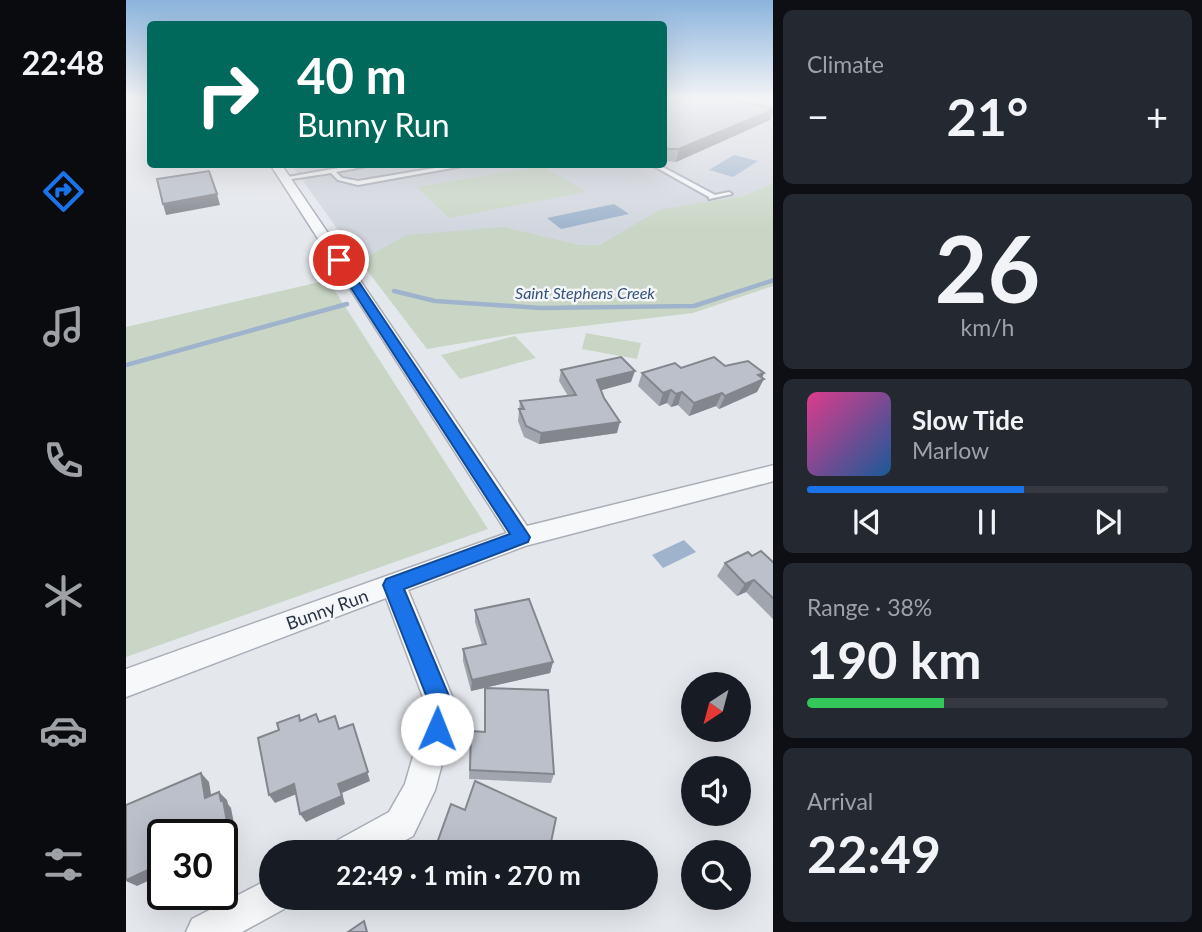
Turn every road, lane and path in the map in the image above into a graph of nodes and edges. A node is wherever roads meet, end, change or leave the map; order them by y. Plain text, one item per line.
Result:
1 (351, 168) edge
2 (448, 168) edge
3 (660, 168) edge
4 (280, 171) edge
5 (332, 171) junction
6 (729, 194) dead end
7 (714, 197) junction
8 (704, 199) dead end
9 (773, 473) edge
10 (522, 537) junction
11 (393, 585) junction
12 (126, 683) edge
13 (371, 840) edge
14 (259, 903) edge
15 (205, 932) edge

1 - 5 lane
2 - 5 lane
3 - 7 lane
4 - 5 lane
4 - 10 street
6 - 7 lane
7 - 8 lane
9 - 10 street, Bunny Run
10 - 11 street, Bunny Run
11 - 12 street, Bunny Run
11 - 13 street
14 - 15 street

